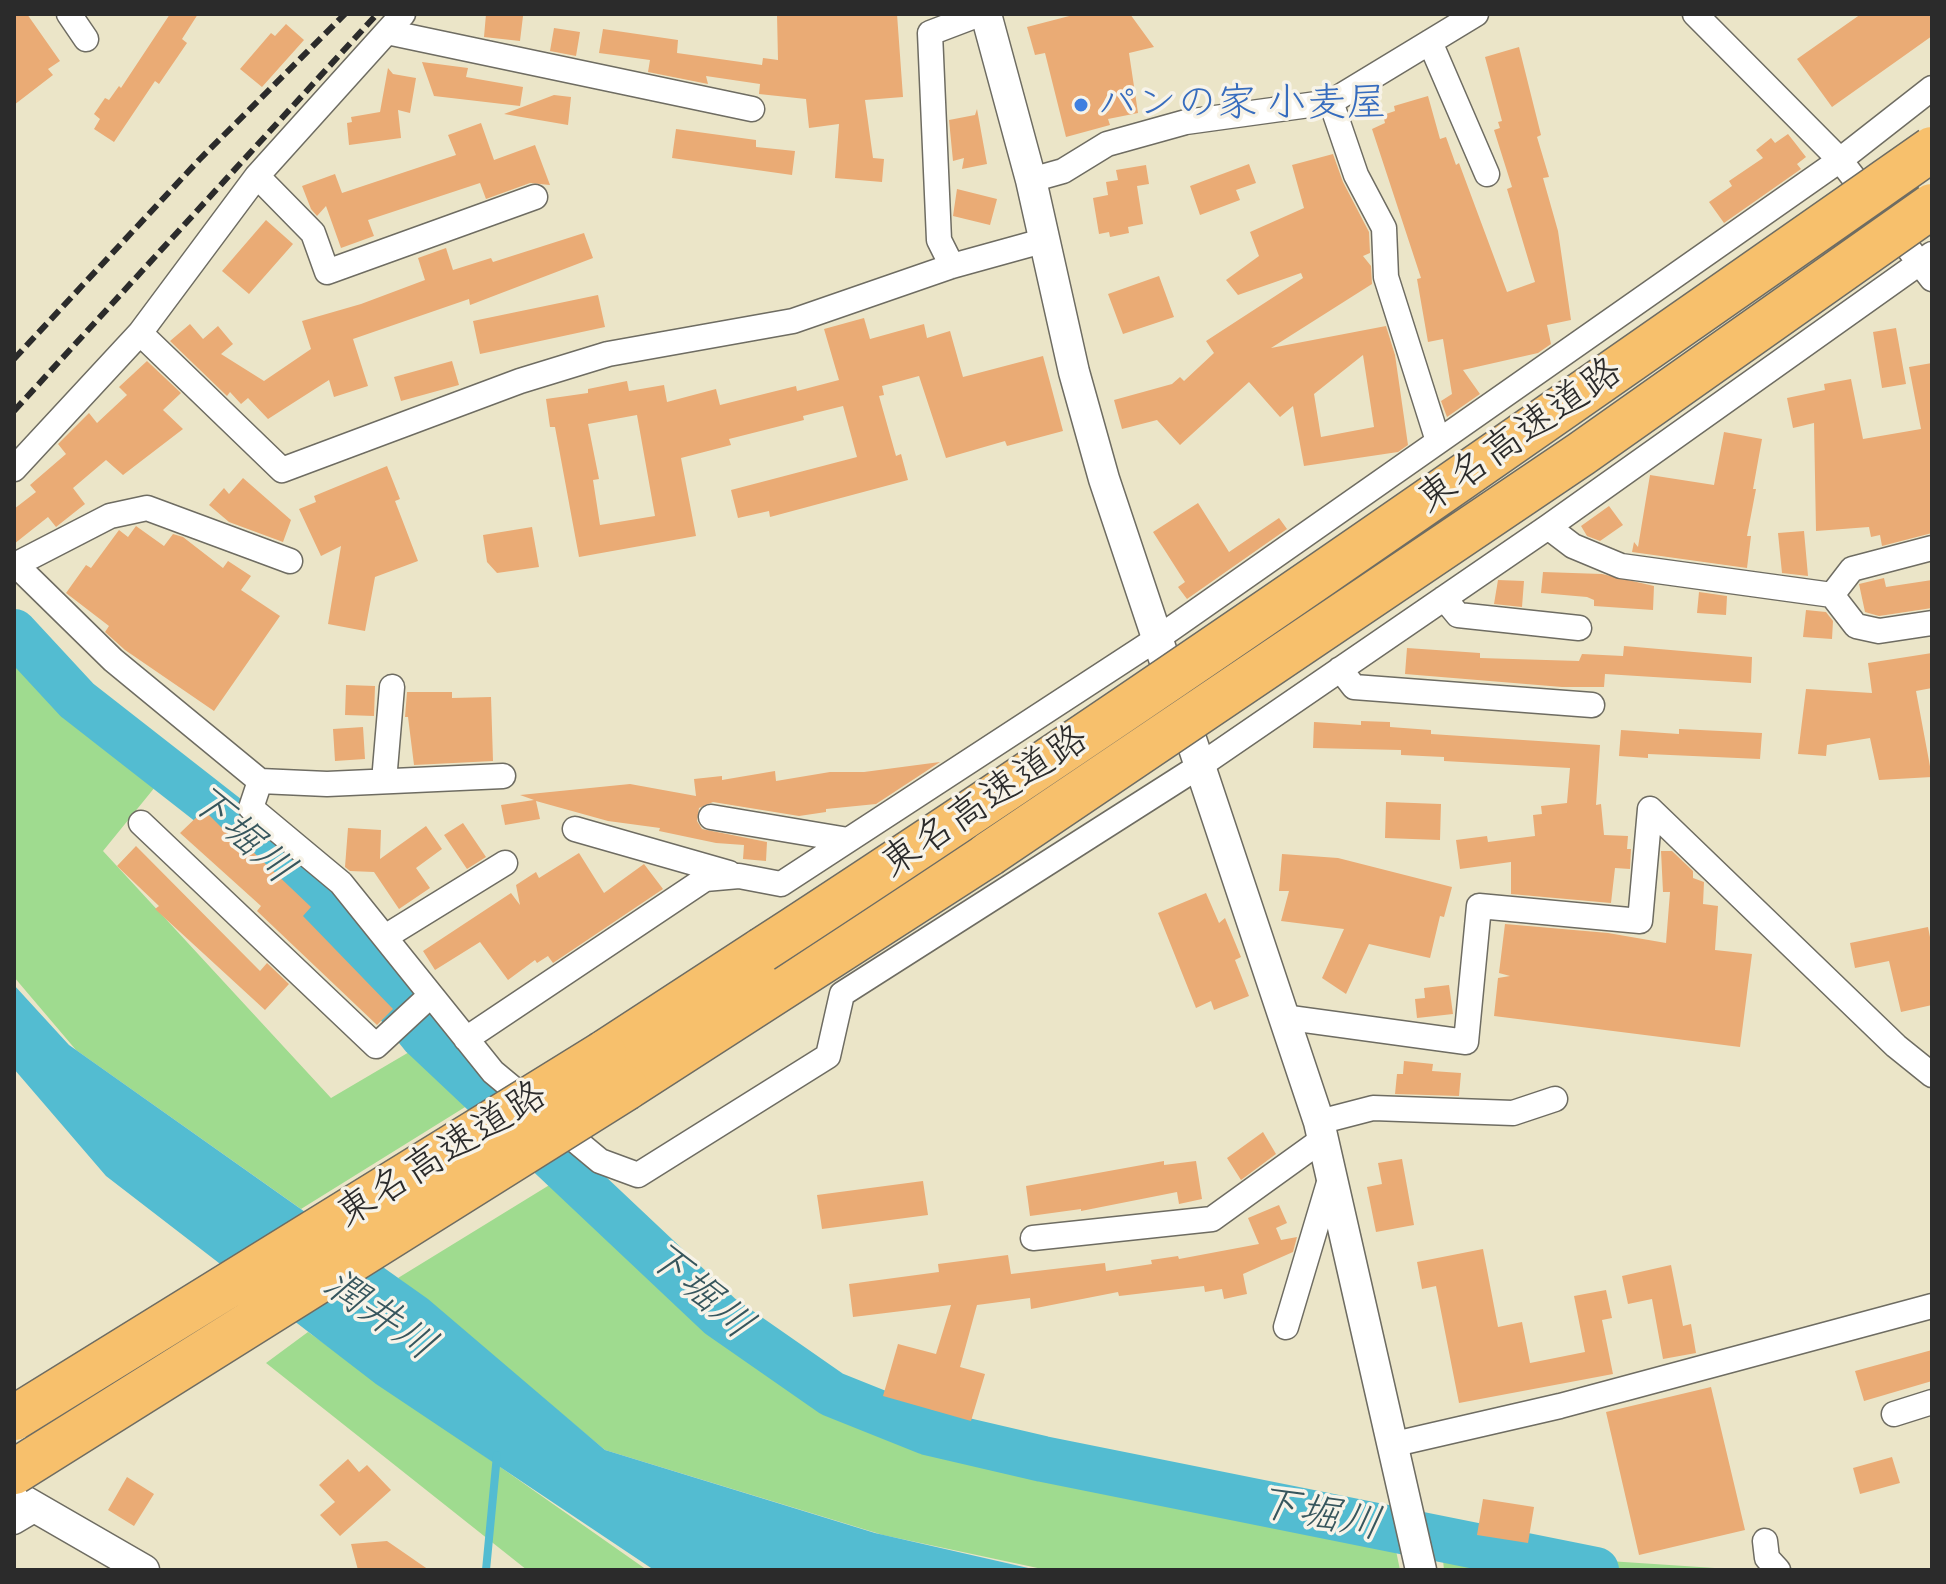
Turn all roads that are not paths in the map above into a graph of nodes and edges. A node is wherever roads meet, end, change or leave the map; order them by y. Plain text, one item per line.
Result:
1 (69, 14) edge
2 (983, 14) edge
3 (1476, 14) edge
4 (1695, 14) edge
5 (395, 23) edge
6 (86, 39) dead end
7 (1430, 42) junction
8 (1932, 88) edge
9 (1331, 102) junction
10 (752, 109) dead end
11 (1932, 149) edge
12 (1840, 160) junction
13 (1487, 174) dead end
14 (257, 176) junction
15 (1031, 180) junction
16 (535, 197) dead end
17 (1932, 206) edge
18 (1046, 240) junction
19 (1928, 265) edge
20 (952, 266) junction
21 (140, 333) junction
22 (1438, 441) junction
23 (14, 469) edge
24 (1548, 527) junction
25 (1932, 548) edge
26 (290, 561) dead end
27 (15, 564) edge
28 (1832, 595) junction
29 (1444, 598) junction
30 (1932, 623) edge
31 (1579, 628) dead end
32 (1158, 638) junction
33 (1340, 669) junction
34 (392, 687) dead end
35 (1592, 705) dead end
36 (1198, 767) junction
37 (503, 776) dead end
38 (260, 781) junction
39 (384, 781) junction
40 (711, 817) dead end
41 (141, 823) dead end
42 (575, 829) dead end
43 (848, 840) junction
44 (505, 863) dead end
45 (739, 876) junction
46 (385, 937) junction
47 (427, 999) junction
48 (1283, 1017) junction
49 (466, 1039) junction
50 (615, 1071) junction
51 (1932, 1075) edge
52 (1555, 1099) dead end
53 (1321, 1130) junction
54 (1332, 1173) junction
55 (1033, 1238) dead end
56 (1932, 1306) edge
57 (1286, 1327) dead end
58 (1932, 1402) edge
59 (1894, 1414) dead end
60 (14, 1418) edge
61 (1395, 1444) junction
62 (14, 1472) edge
63 (21, 1509) edge
64 (1765, 1541) dead end
65 (144, 1570) edge
66 (1421, 1570) edge
67 (1778, 1570) edge

1 - 6 street
2 - 15 street
2 - 20 street
3 - 7 street
4 - 12 street
5 - 10 street
5 - 14 street
7 - 9 street
7 - 13 street
8 - 12 street
9 - 15 street
9 - 22 street
11 - 50 highway, 東名高速道路, bridge
12 - 19 street
12 - 22 street
14 - 16 street
14 - 21 street
15 - 18 street
17 - 50 highway, 東名高速道路, bridge
18 - 20 street
18 - 32 street
19 - 24 street
20 - 21 street
21 - 23 street
22 - 32 street
24 - 28 street
24 - 29 street
25 - 28 street
26 - 27 street
27 - 38 street
28 - 30 street
29 - 31 street
29 - 33 street
32 - 36 street
32 - 43 street
33 - 35 street
33 - 36 street
34 - 39 street
36 - 48 street
36 - 49 street
37 - 39 street
38 - 39 street
38 - 46 street
40 - 43 street
41 - 47 street
42 - 45 street
43 - 45 street
44 - 46 street
45 - 49 street
46 - 47 street
47 - 49 street
48 - 51 street
48 - 53 street
50 - 60 highway, 東名高速道路, bridge
50 - 62 highway, 東名高速道路, bridge
52 - 53 street
53 - 54 street
53 - 55 street
54 - 57 street
54 - 61 street
56 - 61 street
58 - 59 street
61 - 66 street
63 - 65 street
64 - 67 street

